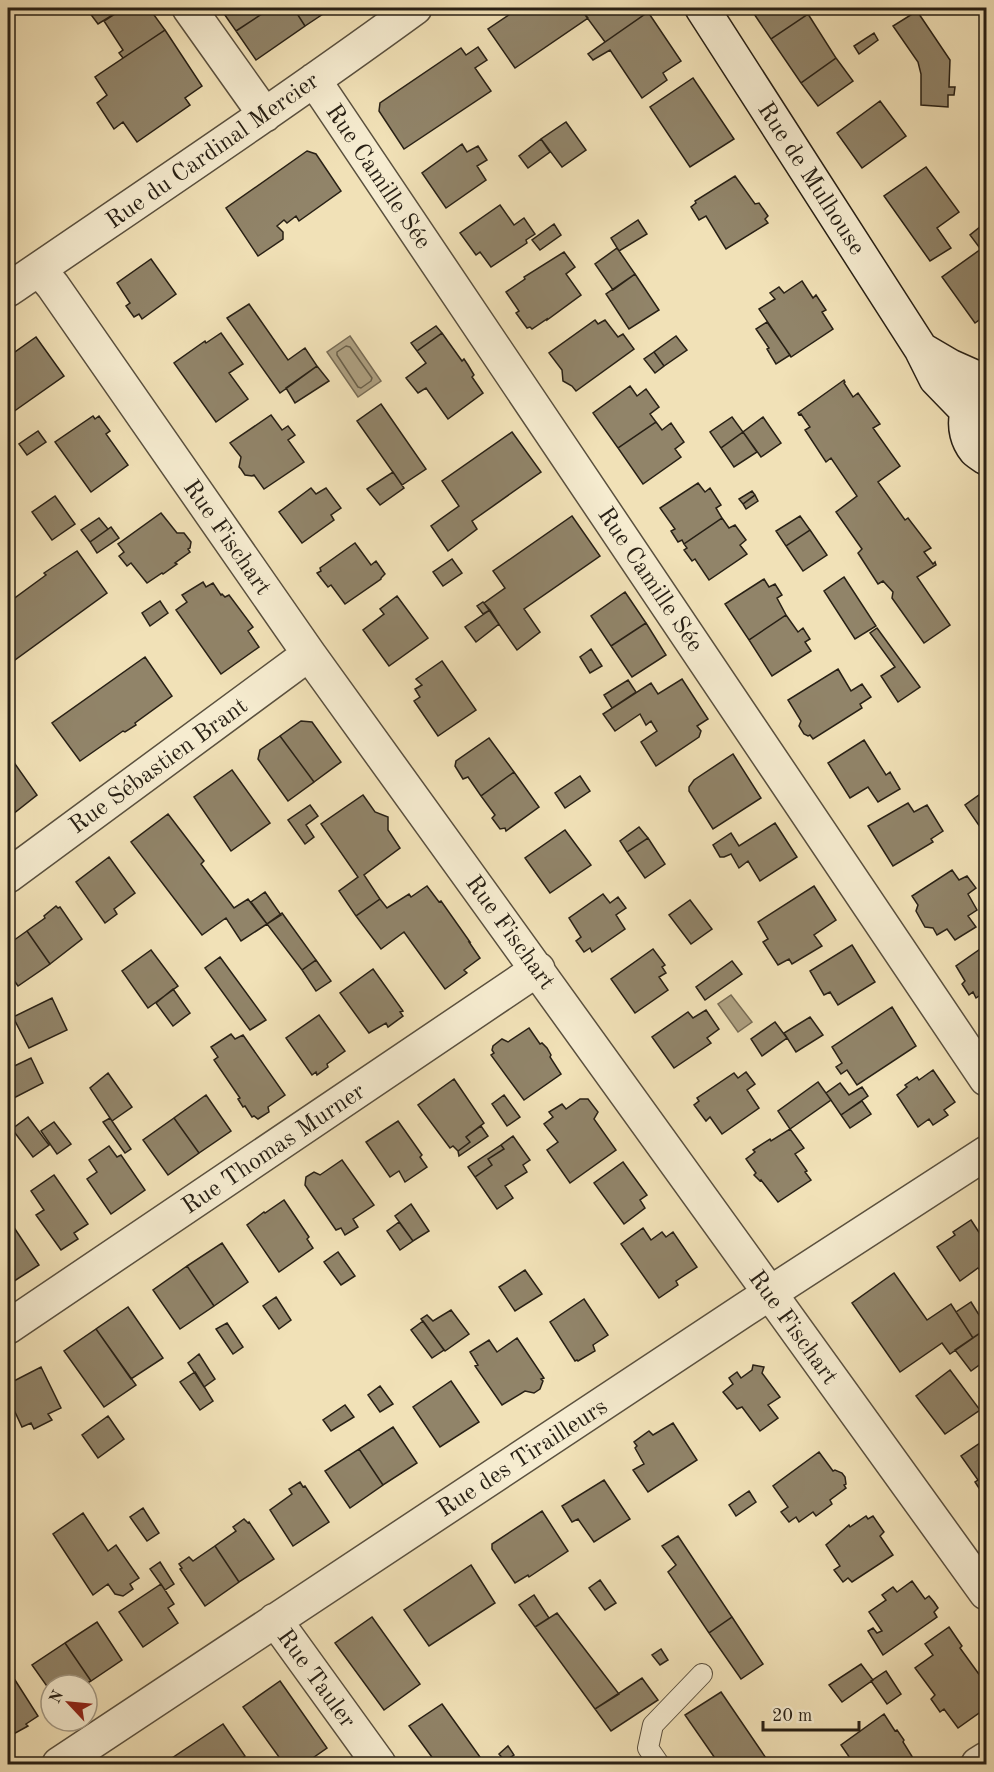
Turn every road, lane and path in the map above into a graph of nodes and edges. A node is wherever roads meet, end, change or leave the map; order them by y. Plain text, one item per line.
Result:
1 (189, 8) edge
2 (415, 8) edge
3 (702, 8) edge
4 (314, 81) junction
5 (265, 115) junction
6 (39, 269) junction
7 (8, 290) edge
8 (921, 349) junction
9 (987, 382) edge
10 (977, 400) edge
11 (986, 460) edge
12 (309, 654) junction
13 (8, 876) edge
14 (538, 969) junction
15 (987, 1079) edge
16 (987, 1153) edge
17 (770, 1294) junction
18 (8, 1327) edge
19 (987, 1593) edge
20 (275, 1620) junction
21 (702, 1674) dead end
22 (987, 1759) edge
23 (59, 1764) edge
24 (379, 1764) edge
25 (659, 1764) edge
26 (978, 1764) edge

1 - 5 street
2 - 4 street, Rue du Cardinal Mercier
3 - 8 street, Rue de Mulhouse
4 - 5 street, Rue du Cardinal Mercier
4 - 15 street, Rue Camille Sée
5 - 6 street, Rue du Cardinal Mercier
6 - 7 street, Rue du Cardinal Mercier
6 - 12 street, Rue Fischart
8 - 9 street, Rue de Mulhouse
8 - 10 street, Rue de Mulhouse
10 - 11 street
12 - 13 street, Rue Sébastien Brant
12 - 14 street, Rue Fischart
14 - 17 street, Rue Fischart
14 - 18 street, Rue Thomas Murner
16 - 17 street, Rue des Tirailleurs
17 - 19 street, Rue Fischart
17 - 20 street, Rue des Tirailleurs
20 - 23 street, Rue des Tirailleurs
20 - 24 street, Rue Tauler
21 - 25 lane
22 - 26 street

